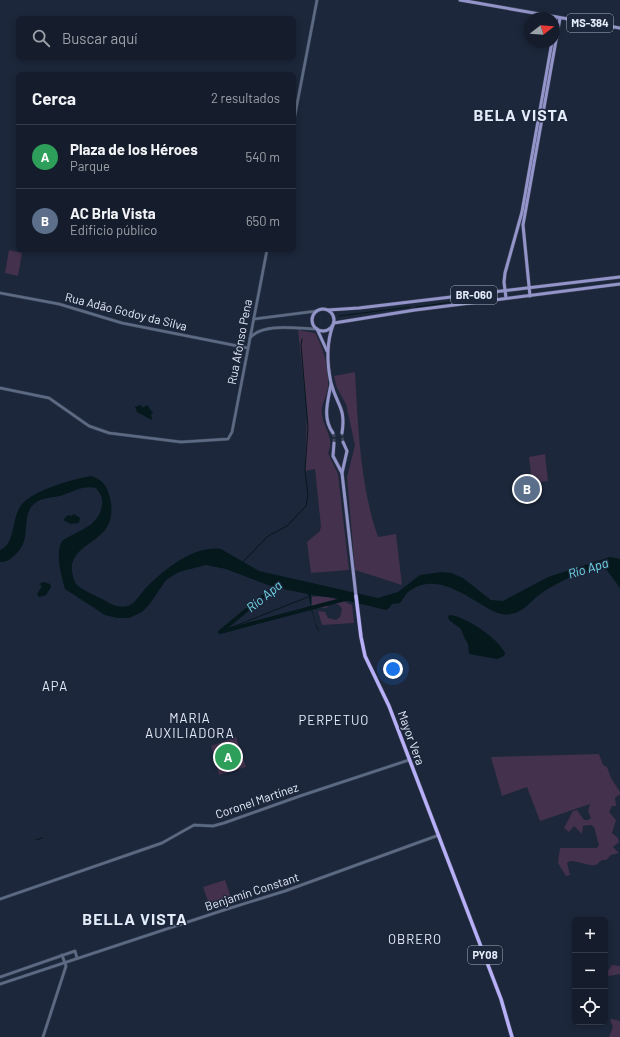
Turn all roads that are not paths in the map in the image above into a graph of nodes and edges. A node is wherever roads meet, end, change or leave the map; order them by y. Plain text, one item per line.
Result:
1 (317, 0) edge
2 (460, 0) edge
3 (529, 12) edge
4 (560, 17) edge
5 (620, 28) edge
6 (551, 48) edge
7 (553, 48) edge
8 (296, 110) edge
9 (267, 252) edge
10 (620, 277) edge
11 (620, 284) edge
12 (528, 288) junction
13 (504, 290) junction
14 (0, 293) edge
15 (530, 296) junction
16 (506, 298) junction
17 (328, 310) junction
18 (317, 311) junction
19 (254, 319) junction
20 (334, 324) junction
21 (317, 329) junction
22 (250, 338) junction
23 (248, 348) junction
24 (328, 350) junction
25 (332, 384) junction
26 (0, 388) edge
27 (342, 473) junction
28 (356, 596) joint
29 (409, 760) junction
30 (439, 835) junction
31 (0, 899) edge
32 (62, 955) junction
33 (77, 958) junction
34 (64, 962) junction
35 (0, 977) edge
36 (0, 984) edge
37 (43, 1037) edge
38 (512, 1037) edge

1 - 8 street
2 - 3 main road, MS-384
4 - 5 main road, MS-384
6 - 13 main road
7 - 12 main road
9 - 19 street, Rua Afonso Pena
10 - 12 main road, BR-060
11 - 15 main road, BR-060
12 - 13 main road, BR-060
12 - 15 main road
13 - 16 main road
13 - 17 main road, BR-060
14 - 23 street, Rua Adão Godoy da Silva
15 - 16 main road, BR-060
16 - 20 main road, BR-060
17 - 18 main road, BR-060
17 - 20 main road
18 - 19 street
18 - 21 main road
19 - 22 street, Rua Afonso Pena
20 - 21 main road, BR-060
20 - 24 main road
21 - 22 street
21 - 24 main road
22 - 23 street, Rua Afonso Pena
23 - 26 street, Rua Afonso Pena
24 - 25 main road
25 - 25 main road
27 - 27 main road
27 - 28 main road
28 - 29 highway, Mayor Vera / PY08
29 - 30 highway, Mayor Vera / PY08
29 - 31 street, Coronel Martínez
30 - 33 street, Benjamín Constant
30 - 38 highway, Mayor Vera / PY08
32 - 33 street
32 - 34 street
32 - 35 street
33 - 34 street, Benjamín Constant
34 - 36 street, Benjamín Constant
34 - 37 street

